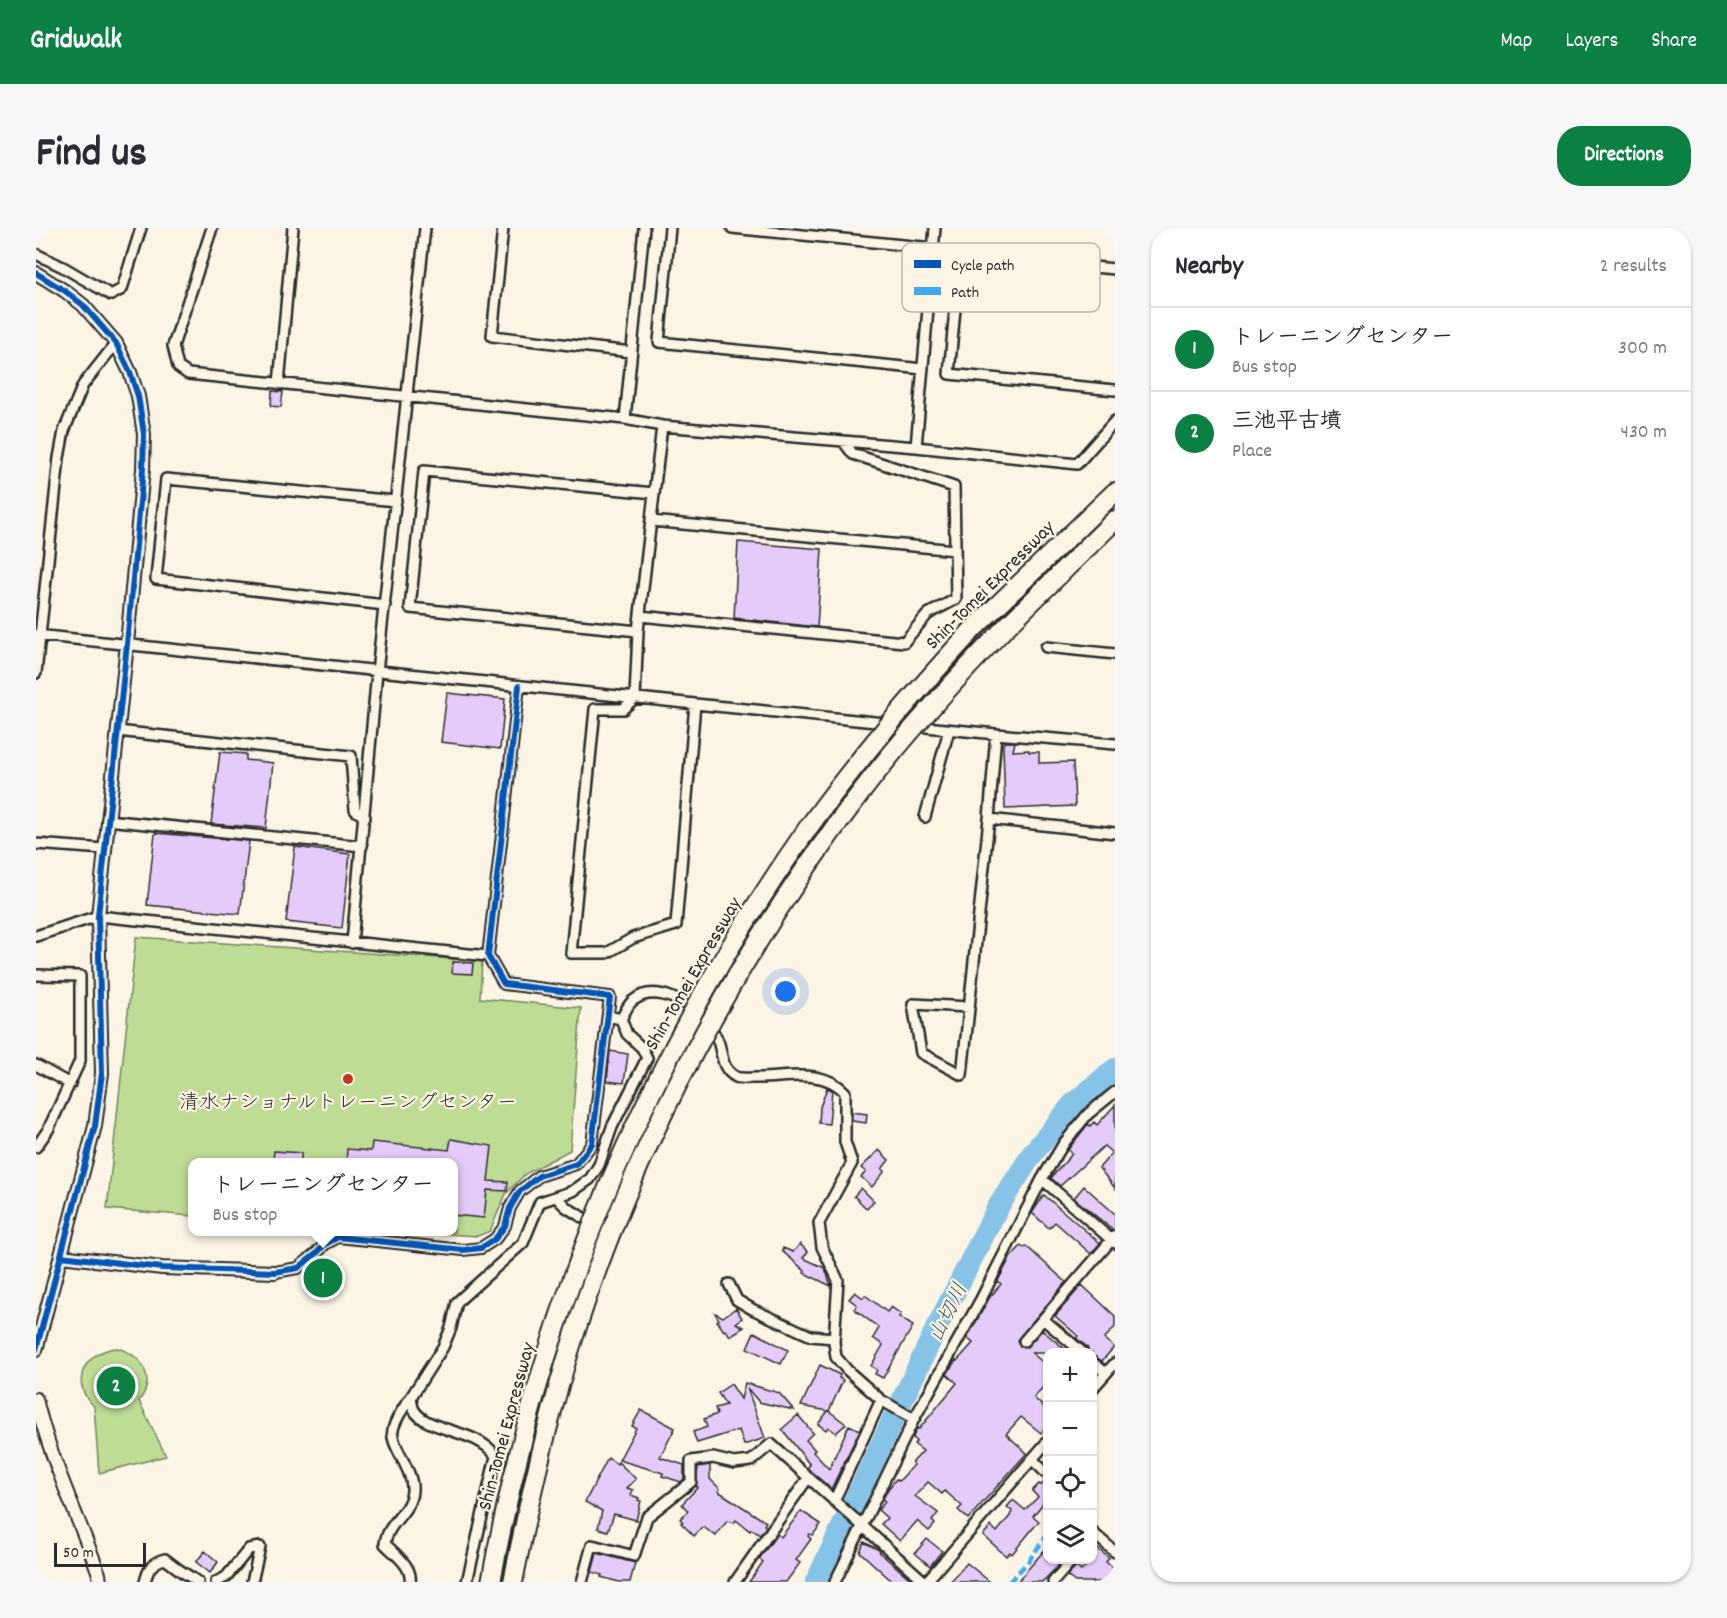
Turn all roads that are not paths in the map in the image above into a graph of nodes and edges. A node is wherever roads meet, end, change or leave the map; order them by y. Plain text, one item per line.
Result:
1 (141, 228) edge
2 (212, 228) edge
3 (293, 228) edge
4 (425, 228) edge
5 (503, 228) edge
6 (644, 228) edge
7 (670, 228) edge
8 (732, 228) edge
9 (935, 228) edge
10 (934, 243) edge
11 (902, 245) edge
12 (36, 254) edge
13 (1100, 268) edge
14 (1115, 269) edge
15 (36, 273) edge
16 (928, 312) edge
17 (955, 312) edge
18 (116, 343) junction
19 (631, 352) junction
20 (923, 369) junction
21 (279, 384) junction
22 (1115, 390) edge
23 (406, 398) junction
24 (625, 419) junction
25 (1115, 421) edge
26 (662, 426) junction
27 (843, 441) junction
28 (916, 447) junction
29 (1115, 492) edge
30 (654, 493) junction
31 (396, 501) junction
32 (1115, 520) edge
33 (651, 521) junction
34 (955, 550) junction
35 (384, 605) junction
36 (640, 616) junction
37 (638, 631) junction
38 (38, 635) edge
39 (127, 644) junction
40 (1046, 647) dead end
41 (1115, 654) edge
42 (377, 672) junction
43 (36, 673) edge
44 (519, 686) junction
45 (635, 698) junction
46 (695, 704) junction
47 (949, 730) junction
48 (117, 731) junction
49 (996, 734) junction
50 (1115, 744) edge
51 (365, 817) junction
52 (925, 817) dead end
53 (989, 819) junction
54 (107, 820) junction
55 (1115, 833) edge
56 (36, 844) edge
57 (362, 846) junction
58 (104, 849) junction
59 (98, 916) junction
60 (36, 936) edge
61 (352, 943) junction
62 (488, 956) junction
63 (36, 975) edge
64 (969, 1007) junction
65 (608, 1016) junction
66 (621, 1019) junction
67 (36, 1065) edge
68 (70, 1084) junction
69 (1115, 1092) edge
70 (36, 1147) edge
71 (1042, 1179) junction
72 (556, 1197) junction
73 (582, 1217) dead end
74 (1114, 1240) edge
75 (62, 1256) junction
76 (275, 1272) joint
77 (729, 1284) dead end
78 (1043, 1319) junction
79 (834, 1338) junction
80 (1024, 1341) dead end
81 (1076, 1348) edge
82 (36, 1350) edge
83 (1115, 1363) edge
84 (1097, 1366) edge
85 (1106, 1373) junction
86 (1097, 1383) edge
87 (411, 1397) junction
88 (36, 1399) edge
89 (882, 1401) junction
90 (910, 1417) junction
91 (1043, 1447) edge
92 (1032, 1459) junction
93 (1043, 1470) edge
94 (808, 1478) junction
95 (836, 1503) junction
96 (859, 1522) junction
97 (1097, 1537) edge
98 (1115, 1551) edge
99 (1069, 1564) edge
100 (100, 1582) edge
101 (145, 1582) edge
102 (198, 1582) edge
103 (216, 1582) edge
104 (252, 1582) edge
105 (410, 1582) edge
106 (467, 1582) edge
107 (491, 1582) edge
108 (513, 1582) edge
109 (582, 1582) edge
110 (735, 1582) edge
111 (836, 1582) edge
112 (925, 1582) edge
113 (1053, 1582) edge

1 - 12 street
2 - 21 street
3 - 21 street
4 - 23 street
5 - 19 street
6 - 19 street
7 - 20 street
8 - 11 street
9 - 10 street
13 - 14 street
15 - 18 street
16 - 20 street
17 - 22 street
18 - 38 street
18 - 39 street
19 - 24 street
20 - 28 street
21 - 23 street
23 - 24 street
23 - 31 street
24 - 26 street
25 - 28 street
26 - 27 street
26 - 30 street
27 - 28 street
27 - 34 street
29 - 107 highway, Shin-Tomei Expressway, bridge
30 - 33 street
30 - 37 street
31 - 35 street
31 - 35 street
32 - 108 highway, Shin-Tomei Expressway, bridge
33 - 34 street
33 - 36 street
34 - 36 street
35 - 42 street
36 - 37 street
37 - 45 street
38 - 39 street
38 - 43 street
39 - 42 street
39 - 48 street
40 - 41 street
42 - 44 street
42 - 51 street
44 - 45 street
44 - 62 street
45 - 46 street
45 - 46 street
46 - 47 street
47 - 49 street
47 - 52 street
48 - 51 street
48 - 54 street
49 - 50 street
49 - 53 street
51 - 57 street
53 - 55 street
53 - 64 street
54 - 57 street
54 - 58 street
56 - 58 street
57 - 61 street
58 - 59 street
59 - 60 street
59 - 61 street
59 - 75 street
61 - 62 street
62 - 65 street
63 - 68 street
64 - 64 street
65 - 66 street
65 - 76 street
66 - 72 street
66 - 79 street
67 - 68 street
68 - 70 street
69 - 71 street
71 - 74 street
71 - 90 street
72 - 73 street
72 - 87 street
74 - 78 street
75 - 76 street
75 - 82 street
77 - 79 street
78 - 80 street
78 - 81 street
79 - 89 street
83 - 85 street
84 - 85 street
85 - 86 street
87 - 105 street
87 - 106 street
88 - 100 street
89 - 90 street
89 - 95 street
90 - 96 street
91 - 92 street
92 - 93 street
92 - 112 street
94 - 95 street
94 - 109 street
94 - 110 street
95 - 96 street
96 - 111 street
96 - 112 street
97 - 98 street
99 - 113 street
101 - 102 street
103 - 104 street

